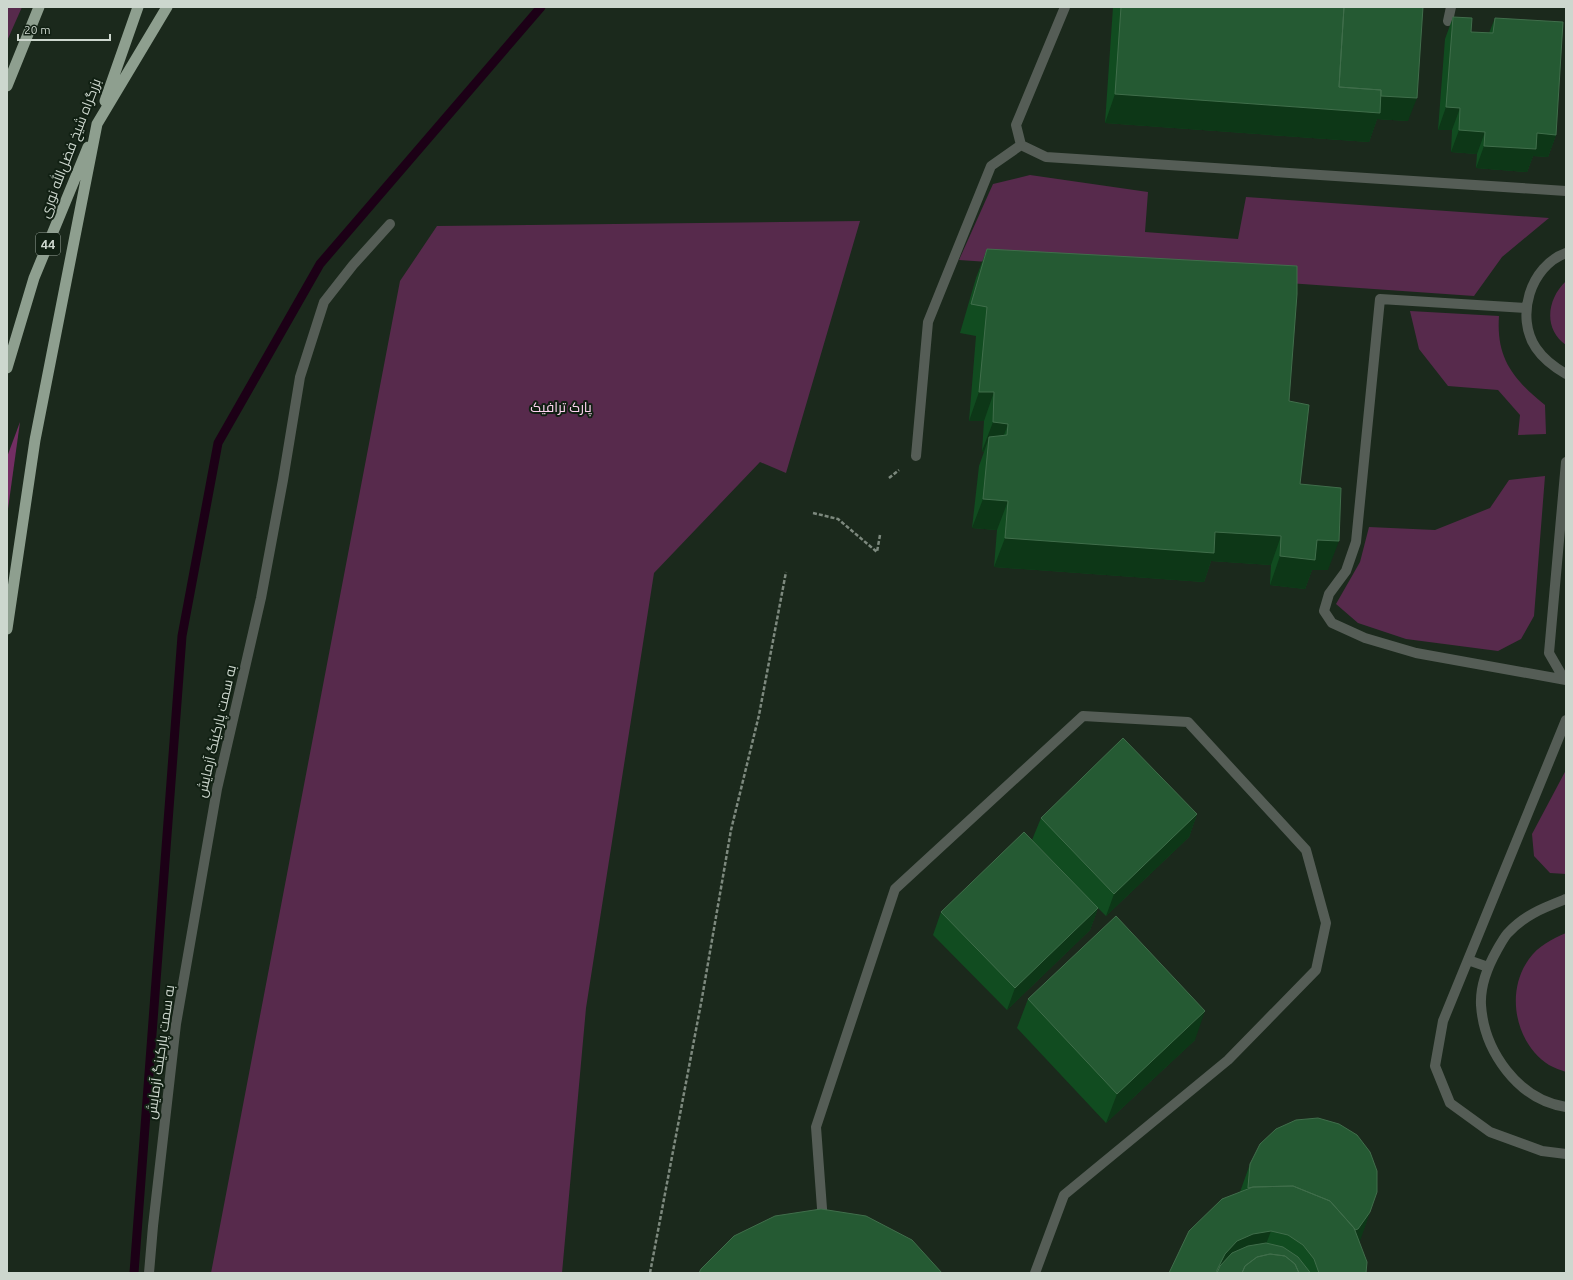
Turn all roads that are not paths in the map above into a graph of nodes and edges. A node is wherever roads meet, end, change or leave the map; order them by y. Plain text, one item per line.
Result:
1 (40, 7) edge
2 (138, 7) edge
3 (167, 7) edge
4 (1065, 7) edge
5 (1451, 7) edge
6 (1448, 21) dead end
7 (7, 86) edge
8 (97, 124) junction
9 (1021, 145) junction
10 (1566, 191) edge
11 (390, 224) dead end
12 (1566, 253) edge
13 (1526, 308) junction
14 (7, 368) edge
15 (1566, 374) edge
16 (916, 456) dead end
17 (1566, 462) edge
18 (7, 628) edge
19 (1565, 679) edge
20 (1566, 720) edge
21 (1566, 899) edge
22 (1468, 960) junction
23 (1488, 967) junction
24 (1566, 1107) edge
25 (1566, 1154) edge
26 (823, 1224) edge
27 (149, 1273) edge
28 (1035, 1273) edge

1 - 7 highway
2 - 8 highway, بزرگراه شیخ فضل‌الله نوری / 44
3 - 8 highway
4 - 9 lane
5 - 6 lane
8 - 14 highway, بزرگراه شیخ فضل‌الله نوری / 44
8 - 18 highway
9 - 10 lane
9 - 16 lane
11 - 27 lane, به سمت پارکینگ آزمایش
12 - 13 lane
13 - 15 lane
13 - 19 lane
17 - 19 lane
20 - 22 lane
21 - 23 lane
22 - 23 lane
22 - 25 lane
23 - 24 lane
26 - 28 lane

